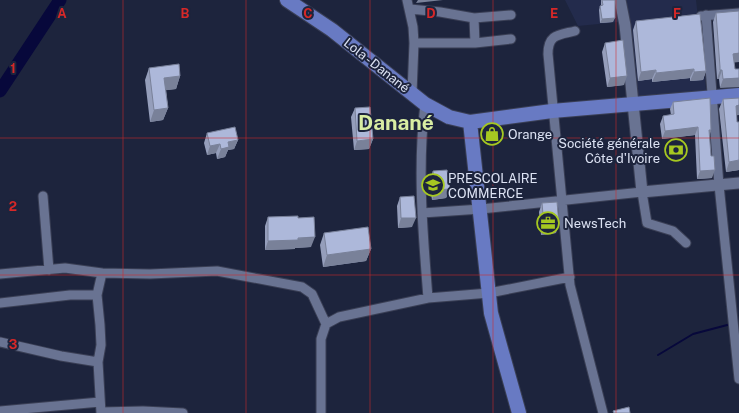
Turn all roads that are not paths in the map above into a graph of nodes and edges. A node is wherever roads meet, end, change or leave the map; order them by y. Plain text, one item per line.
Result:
1 (287, 0) edge
2 (620, 0) edge
3 (408, 4) edge
4 (739, 13) edge
5 (511, 15) dead end
6 (706, 15) junction
7 (691, 17) edge
8 (474, 18) junction
9 (575, 31) dead end
10 (511, 39) dead end
11 (414, 43) junction
12 (476, 43) junction
13 (412, 93) junction
14 (739, 95) edge
15 (713, 98) junction
16 (425, 104) junction
17 (633, 104) junction
18 (552, 111) junction
19 (470, 122) junction
20 (739, 183) edge
21 (719, 185) junction
22 (642, 192) junction
23 (43, 196) dead end
24 (562, 200) junction
25 (481, 209) junction
26 (422, 213) junction
27 (686, 243) dead end
28 (49, 270) junction
29 (102, 273) junction
30 (0, 274) edge
31 (570, 277) junction
32 (489, 293) junction
33 (97, 295) junction
34 (428, 298) junction
35 (0, 303) edge
36 (326, 324) junction
37 (0, 342) edge
38 (98, 362) junction
39 (739, 379) edge
40 (100, 402) junction
41 (0, 411) edge
42 (101, 413) edge
43 (183, 413) edge
44 (321, 413) edge
45 (519, 413) edge
46 (603, 413) edge

1 - 13 main road, Lola - Danané
2 - 17 street
3 - 8 street
3 - 11 street
4 - 6 street
5 - 8 street
6 - 7 street
6 - 15 street
8 - 12 street
9 - 18 street
10 - 12 street
11 - 12 street
11 - 13 street
13 - 16 main road, Lola - Danané
14 - 15 main road
15 - 17 main road
15 - 21 street
16 - 19 main road, Lola - Danané
16 - 26 street
17 - 18 main road
17 - 22 street
18 - 19 main road
18 - 24 street
19 - 25 main road
20 - 21 street
21 - 22 street
21 - 39 street
22 - 24 street
22 - 27 street
23 - 28 street
24 - 25 street
24 - 31 street
25 - 26 street
25 - 32 main road
26 - 34 street
28 - 29 street
28 - 30 street
29 - 33 street
29 - 36 street
31 - 32 street
31 - 46 street
32 - 34 street
32 - 45 main road
33 - 35 street
33 - 38 street
34 - 36 street
36 - 44 street
37 - 38 street
38 - 40 street
40 - 41 street
40 - 42 street
42 - 43 street

